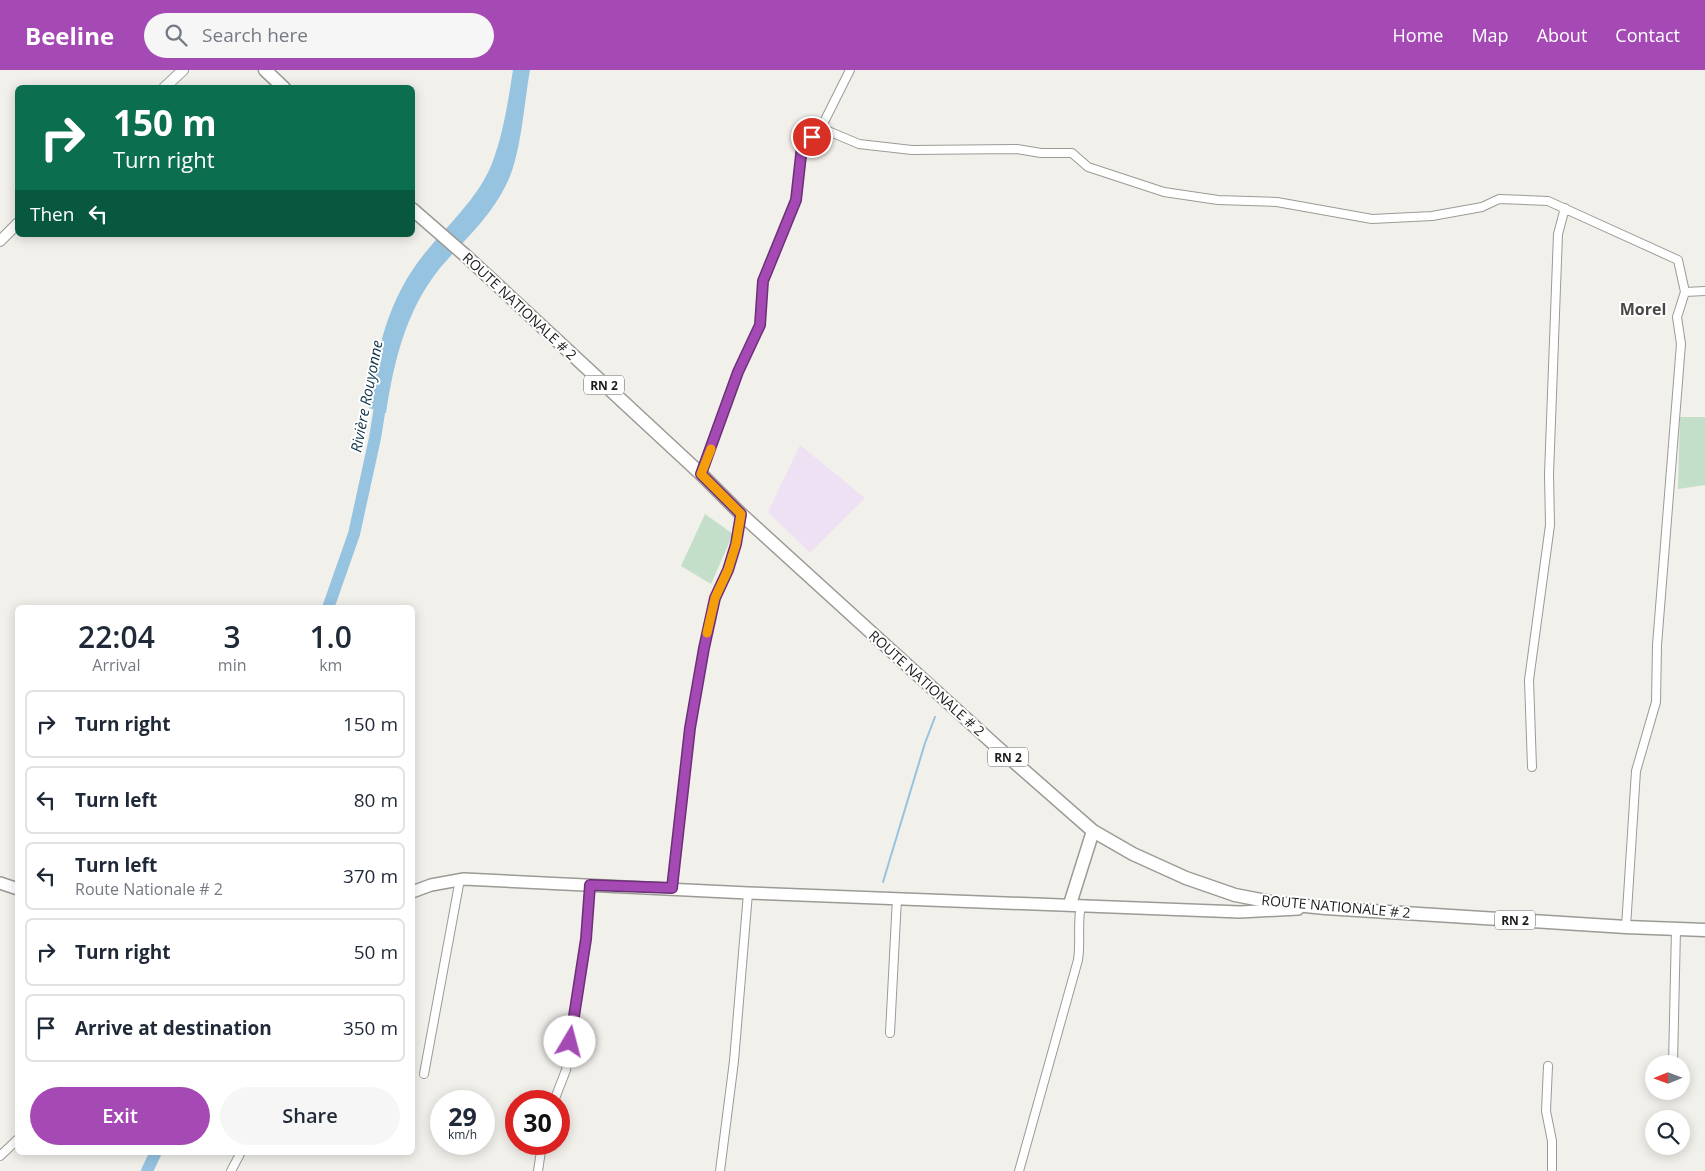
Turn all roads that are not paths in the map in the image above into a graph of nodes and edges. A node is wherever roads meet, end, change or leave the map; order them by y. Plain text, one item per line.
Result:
1 (183, 70) edge
2 (265, 70) edge
3 (850, 70) edge
4 (167, 85) edge
5 (281, 85) edge
6 (821, 128) junction
7 (1565, 208) junction
8 (415, 211) edge
9 (15, 226) edge
10 (0, 241) edge
11 (1705, 291) edge
12 (1684, 292) junction
13 (701, 474) junction
14 (741, 514) junction
15 (1532, 767) dead end
16 (1093, 831) junction
17 (460, 879) junction
18 (0, 884) edge
19 (590, 885) junction
20 (15, 888) edge
21 (672, 888) junction
22 (415, 891) edge
23 (748, 893) junction
24 (897, 898) junction
25 (1075, 905) junction
26 (1325, 908) junction
27 (1626, 927) junction
28 (1676, 929) junction
29 (1705, 930) edge
30 (890, 1033) dead end
31 (1673, 1055) edge
32 (1548, 1066) dead end
33 (424, 1074) dead end
34 (558, 1090) edge
35 (15, 1142) edge
36 (239, 1155) edge
37 (540, 1155) edge
38 (0, 1156) edge
39 (231, 1171) edge
40 (538, 1171) edge
41 (720, 1171) edge
42 (1019, 1171) edge
43 (1552, 1171) edge

1 - 4 street
2 - 5 main road
3 - 6 street
6 - 7 street
6 - 13 street
7 - 12 street
7 - 15 street
8 - 13 main road, ROUTE NATIONALE # 2 / RN 2
9 - 10 street
11 - 12 street
12 - 27 street
13 - 14 main road, ROUTE NATIONALE # 2 / RN 2
14 - 16 main road, ROUTE NATIONALE # 2 / RN 2
14 - 21 street
16 - 25 main road
16 - 26 main road, ROUTE NATIONALE # 2 / RN 2
17 - 19 main road
17 - 22 main road
17 - 33 street
18 - 20 main road
19 - 21 main road
19 - 34 street
21 - 23 main road
23 - 24 main road
23 - 41 street
24 - 25 main road
24 - 30 street
25 - 26 main road
25 - 42 street
26 - 27 main road, ROUTE NATIONALE # 2 / RN 2
27 - 28 main road, ROUTE NATIONALE # 2 / RN 2
28 - 29 main road, ROUTE NATIONALE # 2 / RN 2
28 - 31 street
32 - 43 street
35 - 38 street
36 - 39 street
37 - 40 street

